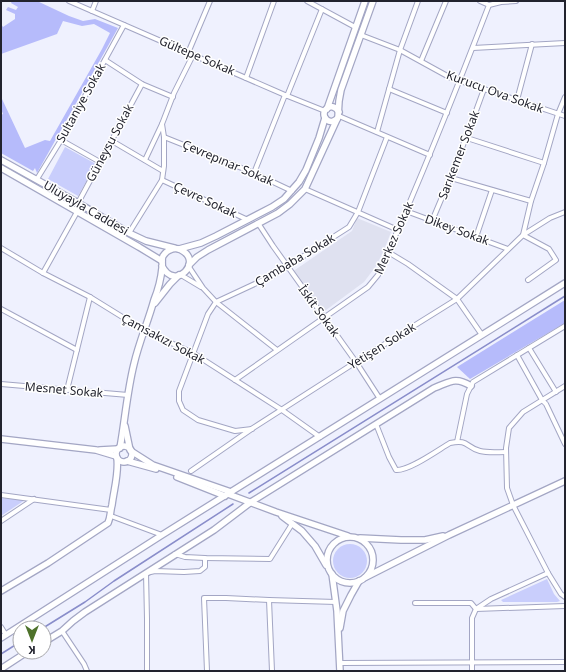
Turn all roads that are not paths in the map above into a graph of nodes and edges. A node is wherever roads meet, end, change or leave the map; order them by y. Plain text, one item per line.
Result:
1 (69, 1) edge
2 (96, 1) edge
3 (210, 1) edge
4 (274, 1) edge
5 (307, 1) edge
6 (365, 1) edge
7 (373, 1) edge
8 (418, 1) edge
9 (446, 1) edge
10 (480, 1) edge
11 (502, 1) edge
12 (516, 1) edge
13 (490, 5) junction
14 (322, 9) junction
15 (92, 11) junction
16 (124, 25) junction
17 (355, 27) junction
18 (361, 35) junction
19 (565, 42) edge
20 (532, 44) junction
21 (473, 48) junction
22 (400, 50) junction
23 (188, 52) junction
24 (193, 55) junction
25 (105, 60) junction
26 (421, 61) junction
27 (246, 78) junction
28 (460, 81) junction
29 (142, 84) junction
30 (389, 89) junction
31 (484, 89) junction
32 (286, 95) junction
33 (173, 97) junction
34 (565, 97) edge
35 (517, 100) junction
36 (326, 110) junction
37 (447, 113) junction
38 (558, 114) junction
39 (338, 116) junction
40 (565, 116) edge
41 (325, 118) junction
42 (162, 124) junction
43 (377, 132) junction
44 (164, 137) junction
45 (387, 137) junction
46 (467, 138) junction
47 (61, 140) junction
48 (112, 141) junction
49 (430, 154) junction
50 (1, 160) edge
51 (145, 160) junction
52 (100, 162) junction
53 (544, 163) junction
54 (1, 168) edge
55 (163, 171) junction
56 (254, 173) junction
57 (451, 178) junction
58 (37, 179) junction
59 (162, 180) junction
60 (305, 189) junction
61 (492, 190) junction
62 (292, 191) junction
63 (531, 201) junction
64 (78, 203) junction
65 (406, 211) junction
66 (77, 212) junction
67 (358, 212) junction
68 (565, 212) edge
69 (249, 220) junction
70 (432, 221) junction
71 (258, 223) junction
72 (398, 230) junction
73 (129, 233) junction
74 (523, 235) junction
75 (476, 237) junction
76 (1, 248) edge
77 (176, 249) junction
78 (508, 249) junction
79 (388, 252) junction
80 (162, 264) junction
81 (189, 266) junction
82 (287, 266) junction
83 (43, 273) junction
84 (180, 275) junction
85 (528, 280) dead end
86 (565, 283) edge
87 (203, 288) junction
88 (90, 297) junction
89 (457, 299) junction
90 (216, 302) junction
91 (153, 306) junction
92 (1, 309) edge
93 (324, 318) junction
94 (565, 326) edge
95 (145, 331) junction
96 (482, 335) junction
97 (529, 348) junction
98 (77, 350) junction
99 (277, 350) junction
100 (193, 353) junction
101 (517, 355) junction
102 (356, 362) junction
103 (235, 380) junction
104 (1, 384) edge
105 (471, 386) junction
106 (565, 386) edge
107 (67, 390) junction
108 (556, 392) junction
109 (128, 395) junction
110 (380, 399) junction
111 (542, 400) junction
112 (282, 410) junction
113 (124, 420) junction
114 (376, 424) junction
115 (254, 428) junction
116 (320, 437) junction
117 (1, 439) edge
118 (457, 442) junction
119 (565, 444) edge
120 (119, 448) junction
121 (96, 450) junction
122 (130, 450) junction
123 (506, 452) junction
124 (117, 457) junction
125 (126, 462) junction
126 (191, 471) dead end
127 (116, 481) junction
128 (565, 481) edge
129 (228, 494) junction
130 (1, 495) edge
131 (34, 499) junction
132 (251, 502) junction
133 (513, 505) junction
134 (276, 512) junction
135 (111, 513) junction
136 (1, 521) edge
137 (292, 524) junction
138 (162, 535) junction
139 (449, 535) junction
140 (350, 537) junction
141 (358, 538) junction
142 (175, 554) junction
143 (205, 558) junction
144 (328, 568) junction
145 (146, 573) junction
146 (548, 573) junction
147 (332, 574) junction
148 (366, 577) junction
149 (359, 582) junction
150 (1, 591) edge
151 (565, 597) edge
152 (269, 600) junction
153 (336, 602) junction
154 (415, 603) dead end
155 (565, 606) edge
156 (476, 609) junction
157 (1, 627) edge
158 (62, 631) junction
159 (3, 636) edge
160 (339, 636) junction
161 (52, 637) edge
162 (15, 660) edge
163 (565, 662) edge
164 (340, 663) junction
165 (472, 663) junction
166 (1, 669) edge
167 (87, 671) edge
168 (147, 671) edge
169 (207, 671) edge
170 (272, 671) edge
171 (340, 671) edge
172 (472, 671) edge

1 - 15 street, Gültepe Sokak
2 - 15 street
3 - 23 street
4 - 27 street
5 - 14 street
6 - 17 street
7 - 18 street
8 - 22 street
9 - 26 street
10 - 13 street
11 - 12 street
11 - 13 street
13 - 21 street, Merkez Sokak
14 - 17 street
14 - 32 street
15 - 16 street, Gültepe Sokak
16 - 23 street, Gültepe Sokak
16 - 25 street, Sultaniye Sokak
17 - 36 street
18 - 22 street, Kurucu Ova Sokak
18 - 39 street
19 - 20 street
20 - 21 street
20 - 35 street
21 - 28 street, Merkez Sokak
22 - 26 street, Kurucu Ova Sokak
22 - 30 street
23 - 24 street, Gültepe Sokak
24 - 27 street, Gültepe Sokak
24 - 33 street
25 - 29 street
25 - 47 street, Sultaniye Sokak
26 - 28 street, Kurucu Ova Sokak
27 - 32 street, Gültepe Sokak
28 - 31 street, Kurucu Ova Sokak
28 - 37 street, Merkez Sokak
29 - 33 street
29 - 48 street, Güneysu Sokak
30 - 37 street
30 - 43 street
31 - 35 street, Kurucu Ova Sokak
31 - 46 street, Sarıkemer Sokak
32 - 36 street, Gültepe Sokak
32 - 56 street
33 - 42 street
34 - 38 street
35 - 38 street, Kurucu Ova Sokak
36 - 39 street
36 - 41 street
37 - 49 street, Merkez Sokak
38 - 40 street, Kurucu Ova Sokak
38 - 53 street
39 - 41 street
39 - 43 street
39 - 60 street
41 - 62 street
42 - 44 street
42 - 51 street
43 - 45 street
44 - 55 street
44 - 56 street, Çevrepınar Sokak
45 - 49 street
45 - 67 street, Çambaba Sokak
46 - 53 street
46 - 57 street, Sarıkemer Sokak
47 - 52 street
47 - 58 street, Sultaniye Sokak
48 - 51 street
48 - 52 street, Güneysu Sokak
49 - 65 street, Merkez Sokak
50 - 58 street, Uluyayla Caddesi
51 - 55 street
52 - 64 street, Güneysu Sokak
53 - 63 street
54 - 66 street, Uluyayla Caddesi
55 - 59 street
56 - 62 street, Çevrepınar Sokak
57 - 61 street
57 - 70 street, Sarıkemer Sokak
58 - 64 street, Uluyayla Caddesi
59 - 69 street, Çevre Sokak
59 - 73 street
60 - 67 street
60 - 71 street
61 - 63 street
61 - 75 street
62 - 69 street
63 - 74 street
64 - 73 street, Uluyayla Caddesi
65 - 70 street, Dikey Sokak
65 - 72 street, Merkez Sokak
66 - 80 street, Uluyayla Caddesi
66 - 83 street
67 - 72 street
67 - 82 street, Çambaba Sokak
68 - 74 street, Yetişen Sokak
69 - 77 street
70 - 75 street, Dikey Sokak
71 - 81 street
71 - 82 street, İskit Sokak
72 - 79 street, Merkez Sokak
73 - 77 street, Uluyayla Caddesi
74 - 78 street, Yetişen Sokak
74 - 85 street
75 - 78 street, Dikey Sokak
76 - 83 street, Çamsakızı Sokak
77 - 80 street
77 - 81 street
78 - 89 street, Yetişen Sokak
79 - 89 street
79 - 93 street, Merkez Sokak
80 - 84 street
80 - 91 street
81 - 84 street
81 - 87 street
82 - 90 street, Çambaba Sokak
82 - 93 street, İskit Sokak
83 - 88 street, Çamsakızı Sokak
84 - 87 street
84 - 91 street
86 - 96 street
87 - 90 street
88 - 95 street, Çamsakızı Sokak
88 - 98 street
89 - 96 street
89 - 102 street, Yetişen Sokak
90 - 99 street
90 - 100 street
91 - 95 street
92 - 98 street
93 - 99 street, Merkez Sokak
93 - 102 street, İskit Sokak
94 - 97 street
95 - 100 street, Çamsakızı Sokak
95 - 109 street
96 - 110 street
97 - 101 street
97 - 108 street
98 - 107 street
99 - 103 street, Merkez Sokak
100 - 103 street, Çamsakızı Sokak
100 - 115 street
101 - 105 street
101 - 111 street
102 - 110 street, İskit Sokak
102 - 112 street, Yetişen Sokak
103 - 112 street, Çamsakızı Sokak
104 - 107 street, Mesnet Sokak
105 - 114 street
105 - 118 street
106 - 108 street
107 - 109 street, Mesnet Sokak
108 - 111 street
109 - 113 street
110 - 116 street
111 - 119 street
111 - 123 street
112 - 115 street, Yetişen Sokak
112 - 116 street, Çamsakızı Sokak
113 - 120 street
113 - 122 street
114 - 118 street
114 - 132 street
115 - 126 street, Yetişen Sokak
116 - 129 street
117 - 121 street
118 - 123 street
120 - 121 street
120 - 122 street
120 - 124 street
121 - 124 street
122 - 125 street
122 - 129 street
123 - 133 street
124 - 125 street
124 - 127 street
125 - 127 street
125 - 129 street
127 - 135 street
128 - 133 street
129 - 132 street
129 - 138 street
130 - 131 street
131 - 135 street
131 - 136 street
132 - 134 street
132 - 142 street
133 - 139 street
133 - 146 street
134 - 137 street
134 - 140 street
135 - 138 street
135 - 150 street
137 - 143 street
137 - 144 street
138 - 159 street
139 - 141 street
139 - 148 street
140 - 141 street
140 - 144 street
141 - 148 street
142 - 143 street
142 - 145 street
143 - 145 street
144 - 147 street
145 - 158 street
145 - 168 street
146 - 151 street
146 - 156 street
147 - 149 street
147 - 153 street
148 - 149 street
149 - 160 street
152 - 153 street
152 - 169 street
152 - 170 street
153 - 160 street
154 - 156 street
155 - 156 street
156 - 165 street
157 - 159 street
158 - 161 street
158 - 167 street
160 - 164 street
162 - 166 street
163 - 165 street
164 - 165 street
164 - 171 street
165 - 172 street

